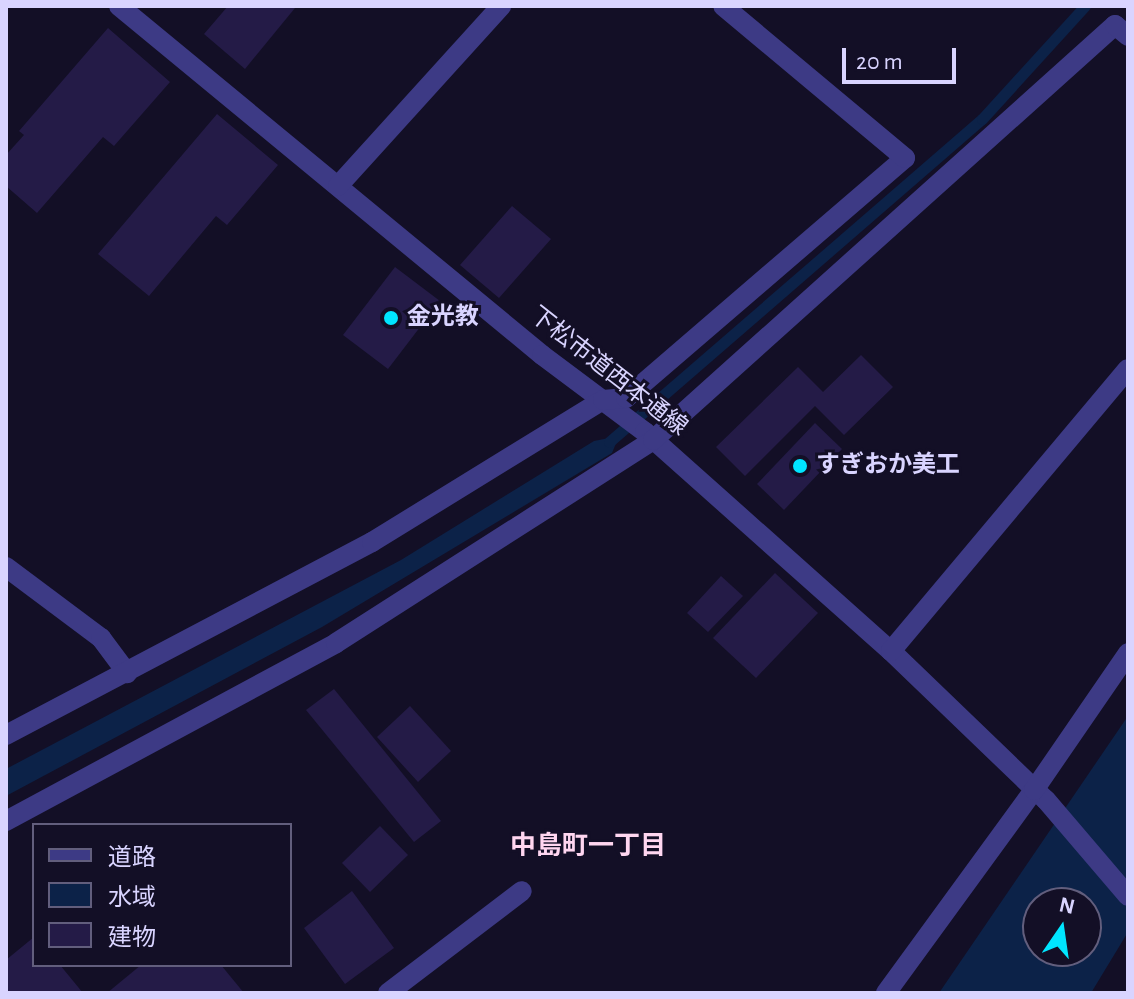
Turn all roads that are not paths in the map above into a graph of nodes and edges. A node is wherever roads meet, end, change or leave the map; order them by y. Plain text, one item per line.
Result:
1 (119, 6) edge
2 (501, 6) edge
3 (723, 6) edge
4 (1128, 36) edge
5 (338, 186) junction
6 (1128, 369) edge
7 (603, 400) junction
8 (649, 436) junction
9 (6, 567) edge
10 (891, 651) junction
11 (1128, 653) edge
12 (127, 673) junction
13 (6, 735) edge
14 (1040, 795) junction
15 (6, 821) edge
16 (522, 891) dead end
17 (1128, 896) edge
18 (388, 993) edge
19 (886, 993) edge

1 - 5 street, 下松市道西本通線
2 - 5 street
3 - 7 street
4 - 8 street
5 - 7 street, 下松市道西本通線
6 - 10 street
7 - 8 street, 下松市道西本通線
7 - 12 street
8 - 10 street, 下松市道西本通線
8 - 15 street
9 - 12 street
10 - 14 street, 下松市道西本通線
11 - 14 street
12 - 13 street
14 - 17 street, 下松市道西本通線
14 - 19 street
16 - 18 street

